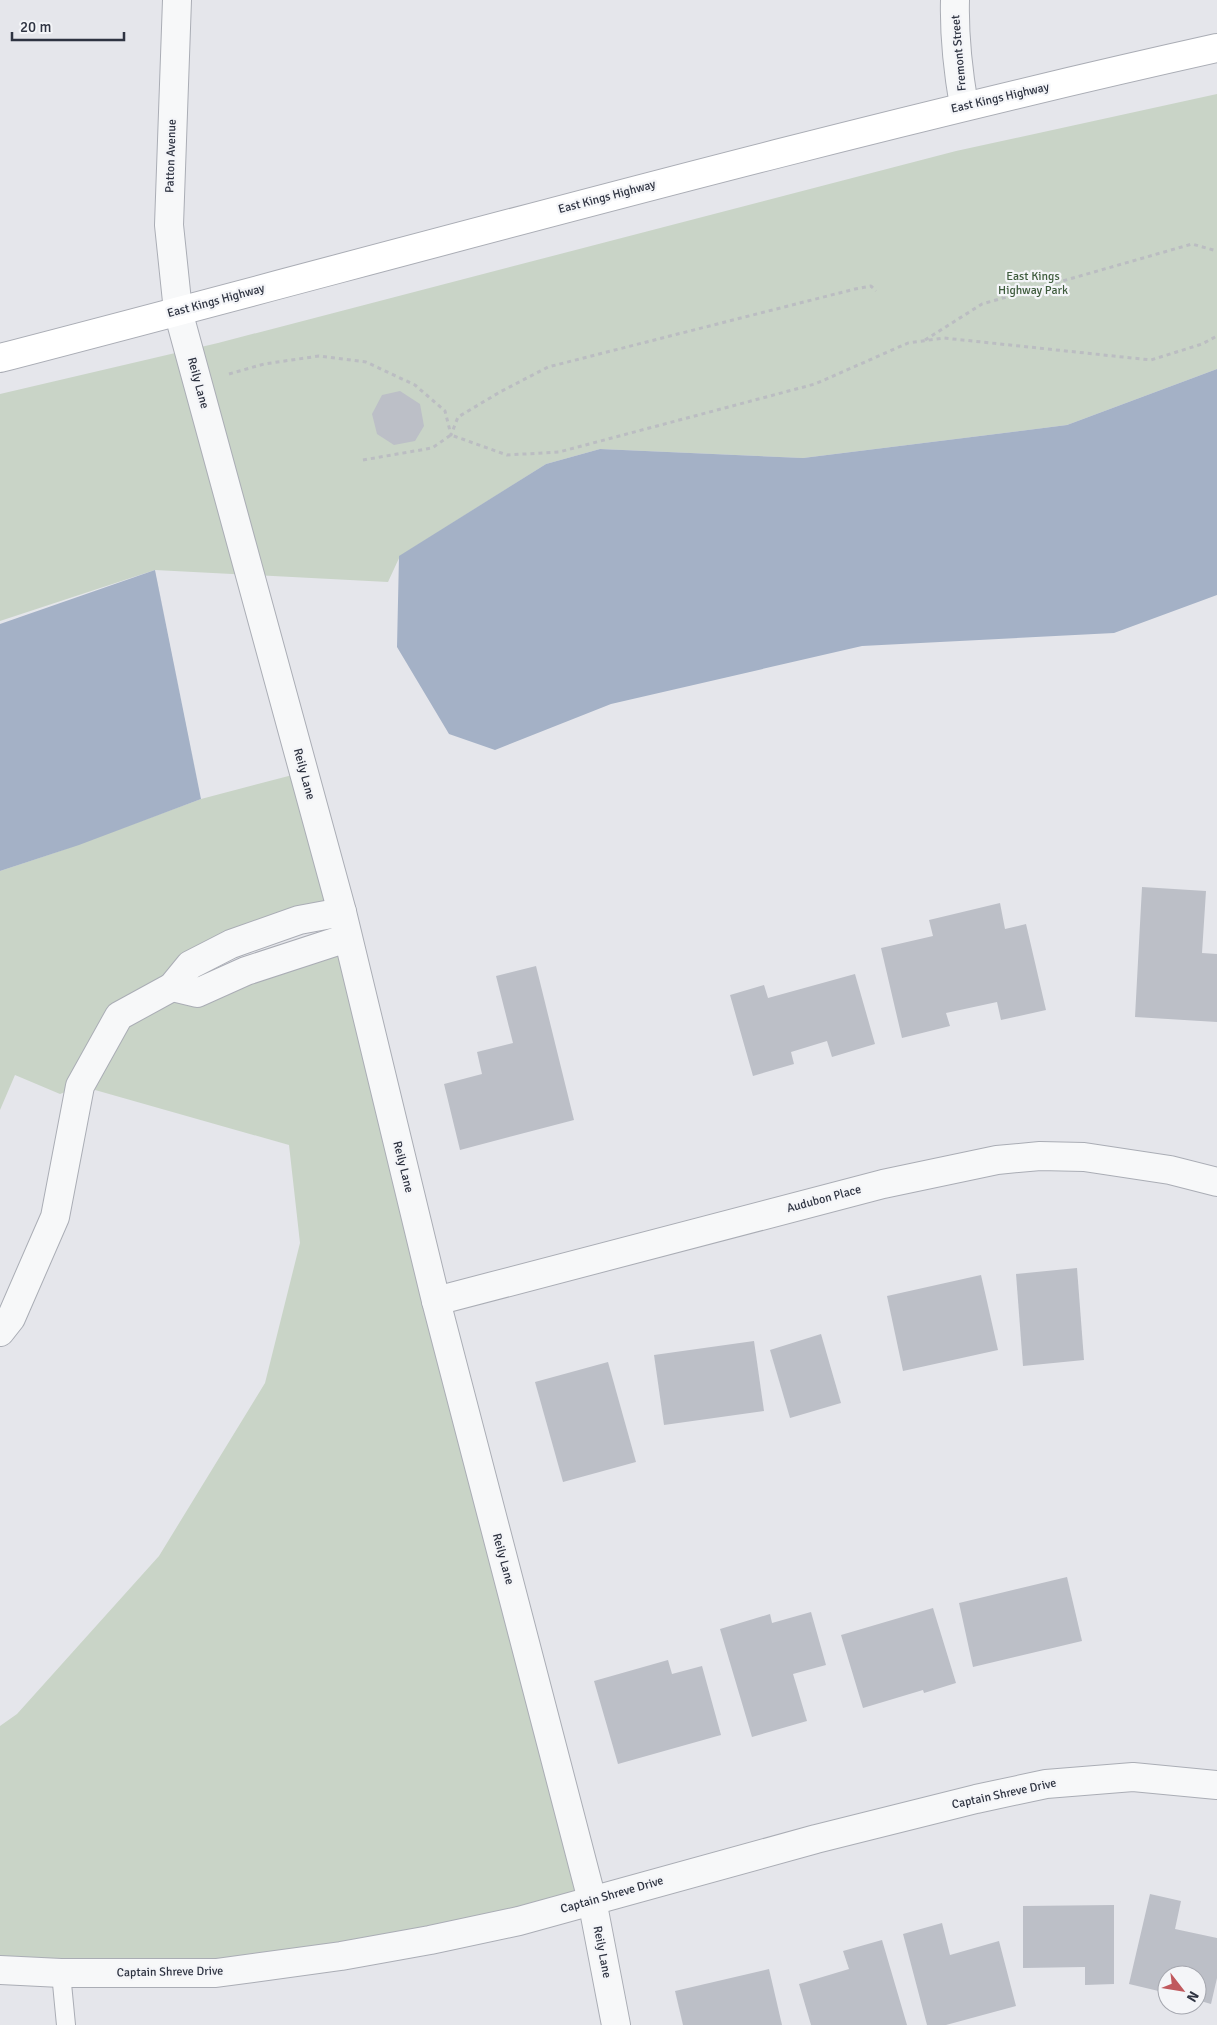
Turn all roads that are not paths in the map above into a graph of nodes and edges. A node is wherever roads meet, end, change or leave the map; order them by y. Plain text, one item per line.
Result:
1 (177, 0) edge
2 (955, 0) edge
3 (1217, 48) edge
4 (964, 106) junction
5 (178, 312) junction
6 (0, 358) edge
7 (344, 925) junction
8 (1217, 1182) edge
9 (436, 1301) junction
10 (0, 1332) edge
11 (1217, 1785) edge
12 (592, 1900) junction
13 (0, 1970) edge
14 (61, 1973) junction
15 (66, 2025) edge
16 (616, 2025) edge

1 - 5 street, Patton Avenue
2 - 4 street, Fremont Street
3 - 4 main road, East Kings Highway
4 - 5 main road, East Kings Highway
5 - 6 main road, East Kings Highway
5 - 7 street, Reily Lane
7 - 9 street, Reily Lane
7 - 10 street
8 - 9 street, Audubon Place
9 - 12 street, Reily Lane
11 - 12 street, Captain Shreve Drive
12 - 14 street, Captain Shreve Drive
12 - 16 street, Reily Lane
13 - 14 street, Captain Shreve Drive
14 - 15 lane

